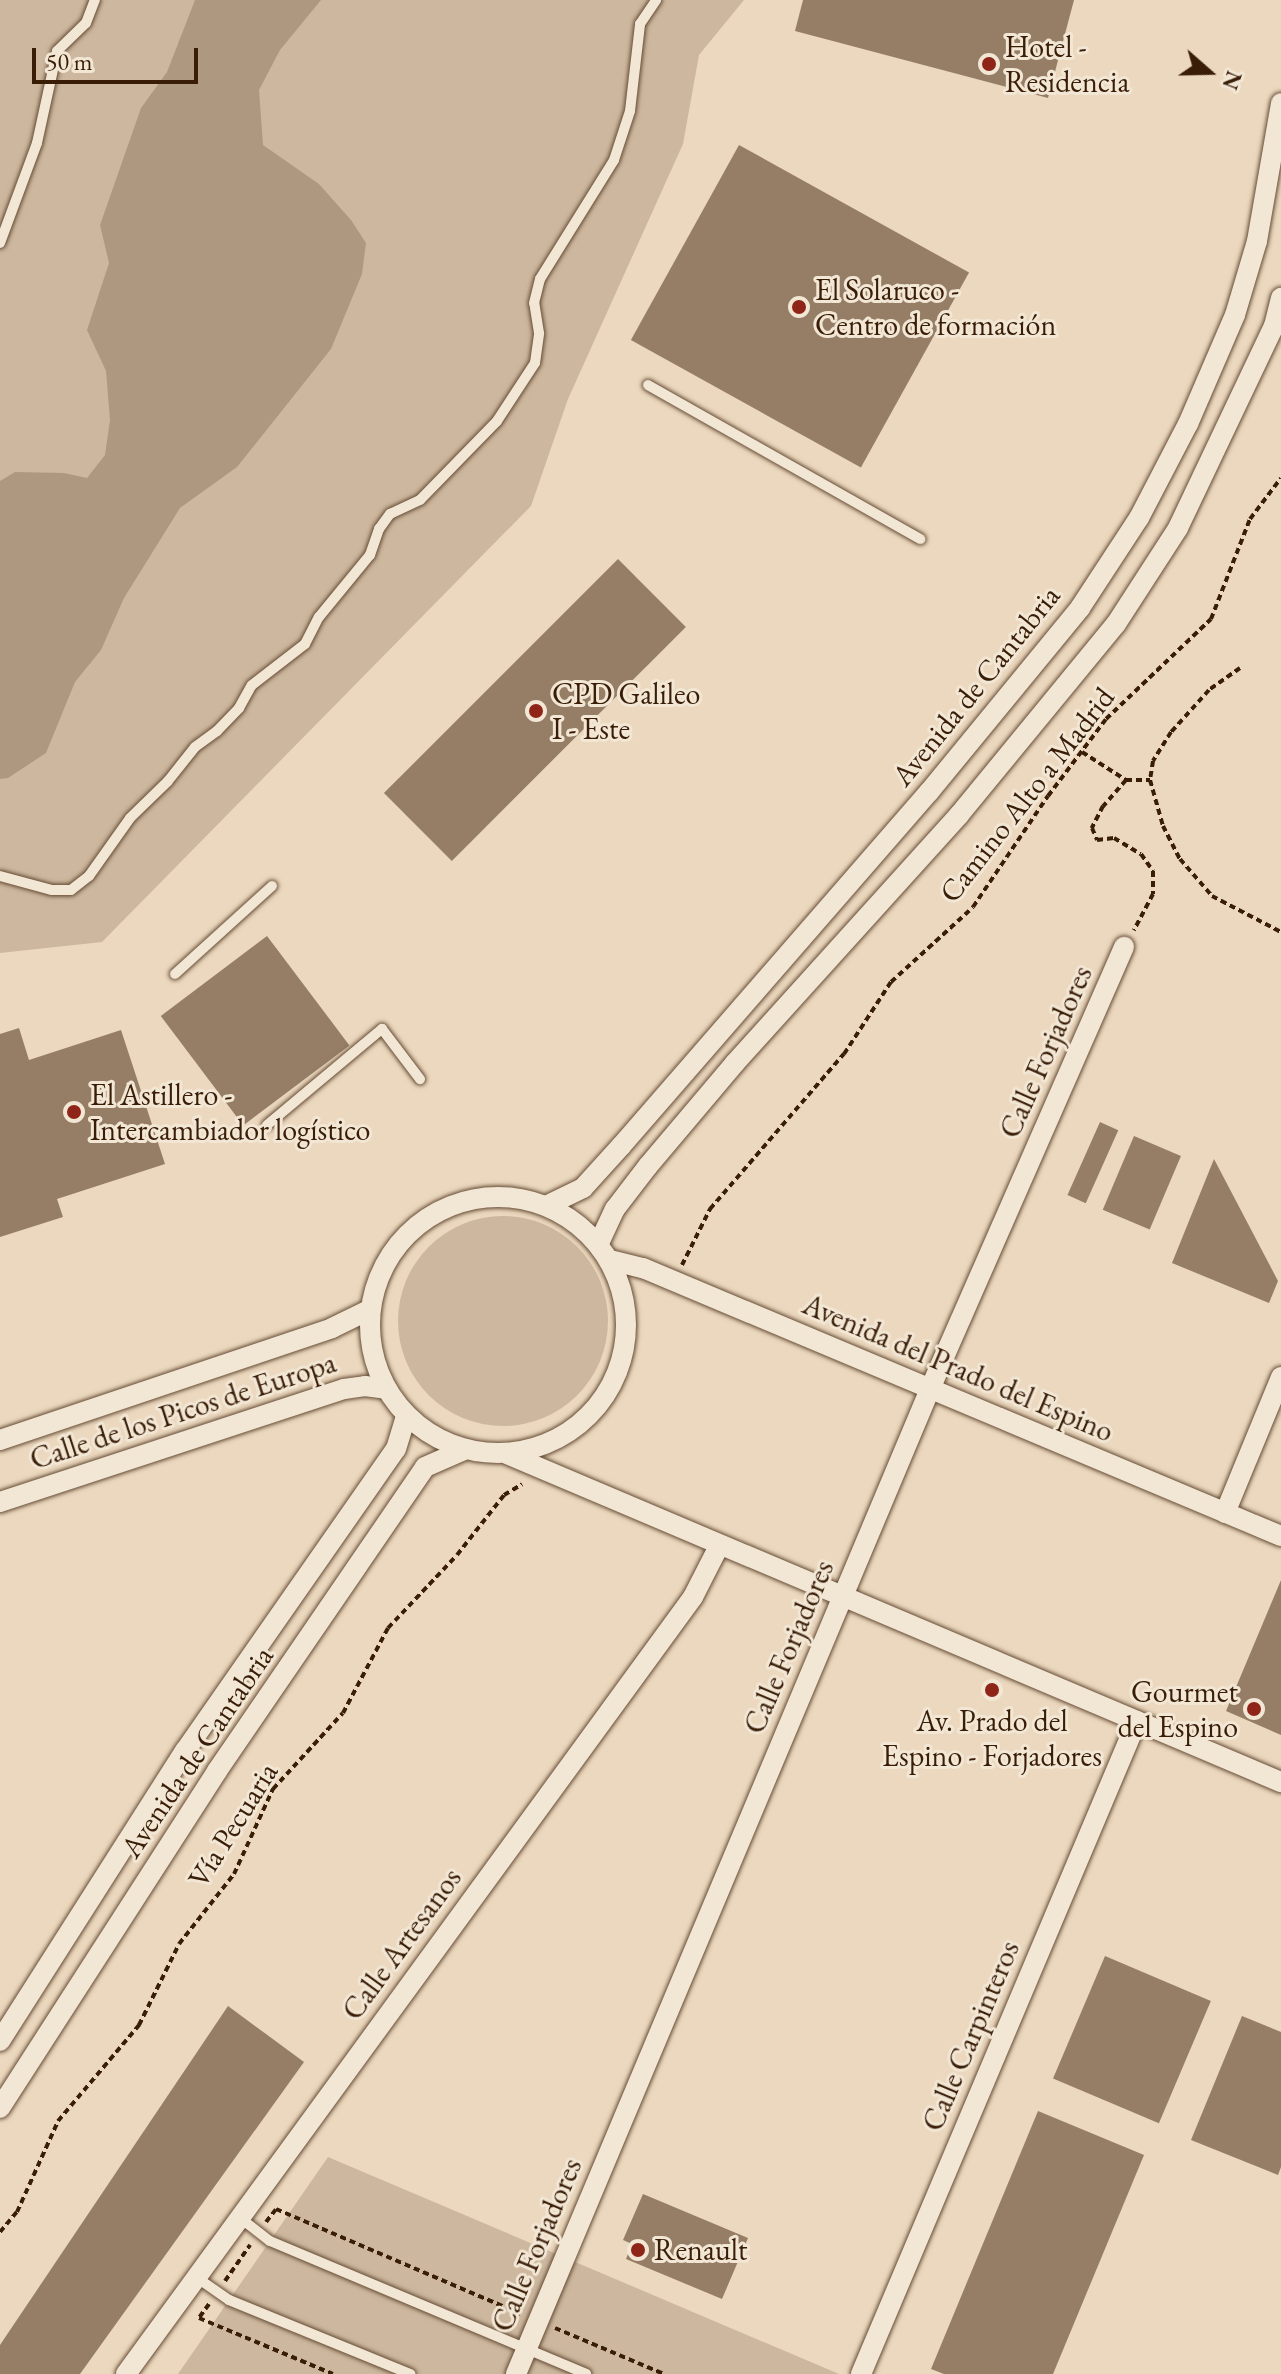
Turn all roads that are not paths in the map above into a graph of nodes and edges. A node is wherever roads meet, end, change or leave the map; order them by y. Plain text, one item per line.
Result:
1 (95, 0) edge
2 (656, 0) edge
3 (1281, 103) edge
4 (0, 243) edge
5 (1281, 298) edge
6 (648, 385) dead end
7 (920, 539) dead end
8 (0, 876) edge
9 (272, 886) dead end
10 (1124, 947) road end
11 (175, 974) dead end
12 (420, 1079) dead end
13 (267, 1125) dead end
14 (548, 1205) junction
15 (605, 1252) junction
16 (369, 1310) junction
17 (1281, 1377) edge
18 (386, 1389) junction
19 (930, 1389) junction
20 (406, 1416) junction
21 (0, 1440) edge
22 (464, 1450) junction
23 (507, 1454) junction
24 (0, 1502) edge
25 (1225, 1513) junction
26 (1281, 1536) edge
27 (719, 1546) junction
28 (842, 1598) junction
29 (1137, 1721) junction
30 (1281, 1782) edge
31 (0, 2041) edge
32 (0, 2108) edge
33 (239, 2217) junction
34 (196, 2277) junction
35 (526, 2349) junction
36 (126, 2374) edge
37 (410, 2374) edge
38 (516, 2374) edge
39 (586, 2374) edge
40 (861, 2374) edge

1 - 4 lane
2 - 8 lane
3 - 14 street, Avenida de Cantabria
5 - 15 street
6 - 7 lane
9 - 11 lane
10 - 19 street, Calle Forjadores
12 - 13 lane
14 - 15 street
14 - 16 street
15 - 19 street, Avenida del Prado del Espino
15 - 23 street
16 - 18 street
16 - 21 street, Calle de los Picos de Europa
17 - 25 street
18 - 20 street
18 - 24 street, Calle de los Picos de Europa
19 - 25 street, Avenida del Prado del Espino
19 - 28 street, Calle Forjadores
20 - 22 street
20 - 31 street, Avenida de Cantabria
22 - 23 street
22 - 32 street, Avenida de Cantabria
23 - 27 street
25 - 26 street, Avenida del Prado del Espino
27 - 28 street
27 - 33 street, Calle Artesanos
28 - 29 street
28 - 35 street, Calle Forjadores
29 - 30 street
29 - 40 street, Calle Carpinteros
33 - 34 street, Calle Artesanos
33 - 35 lane
34 - 36 street, Calle Artesanos
34 - 37 lane
35 - 38 street, Calle Forjadores
35 - 39 lane

